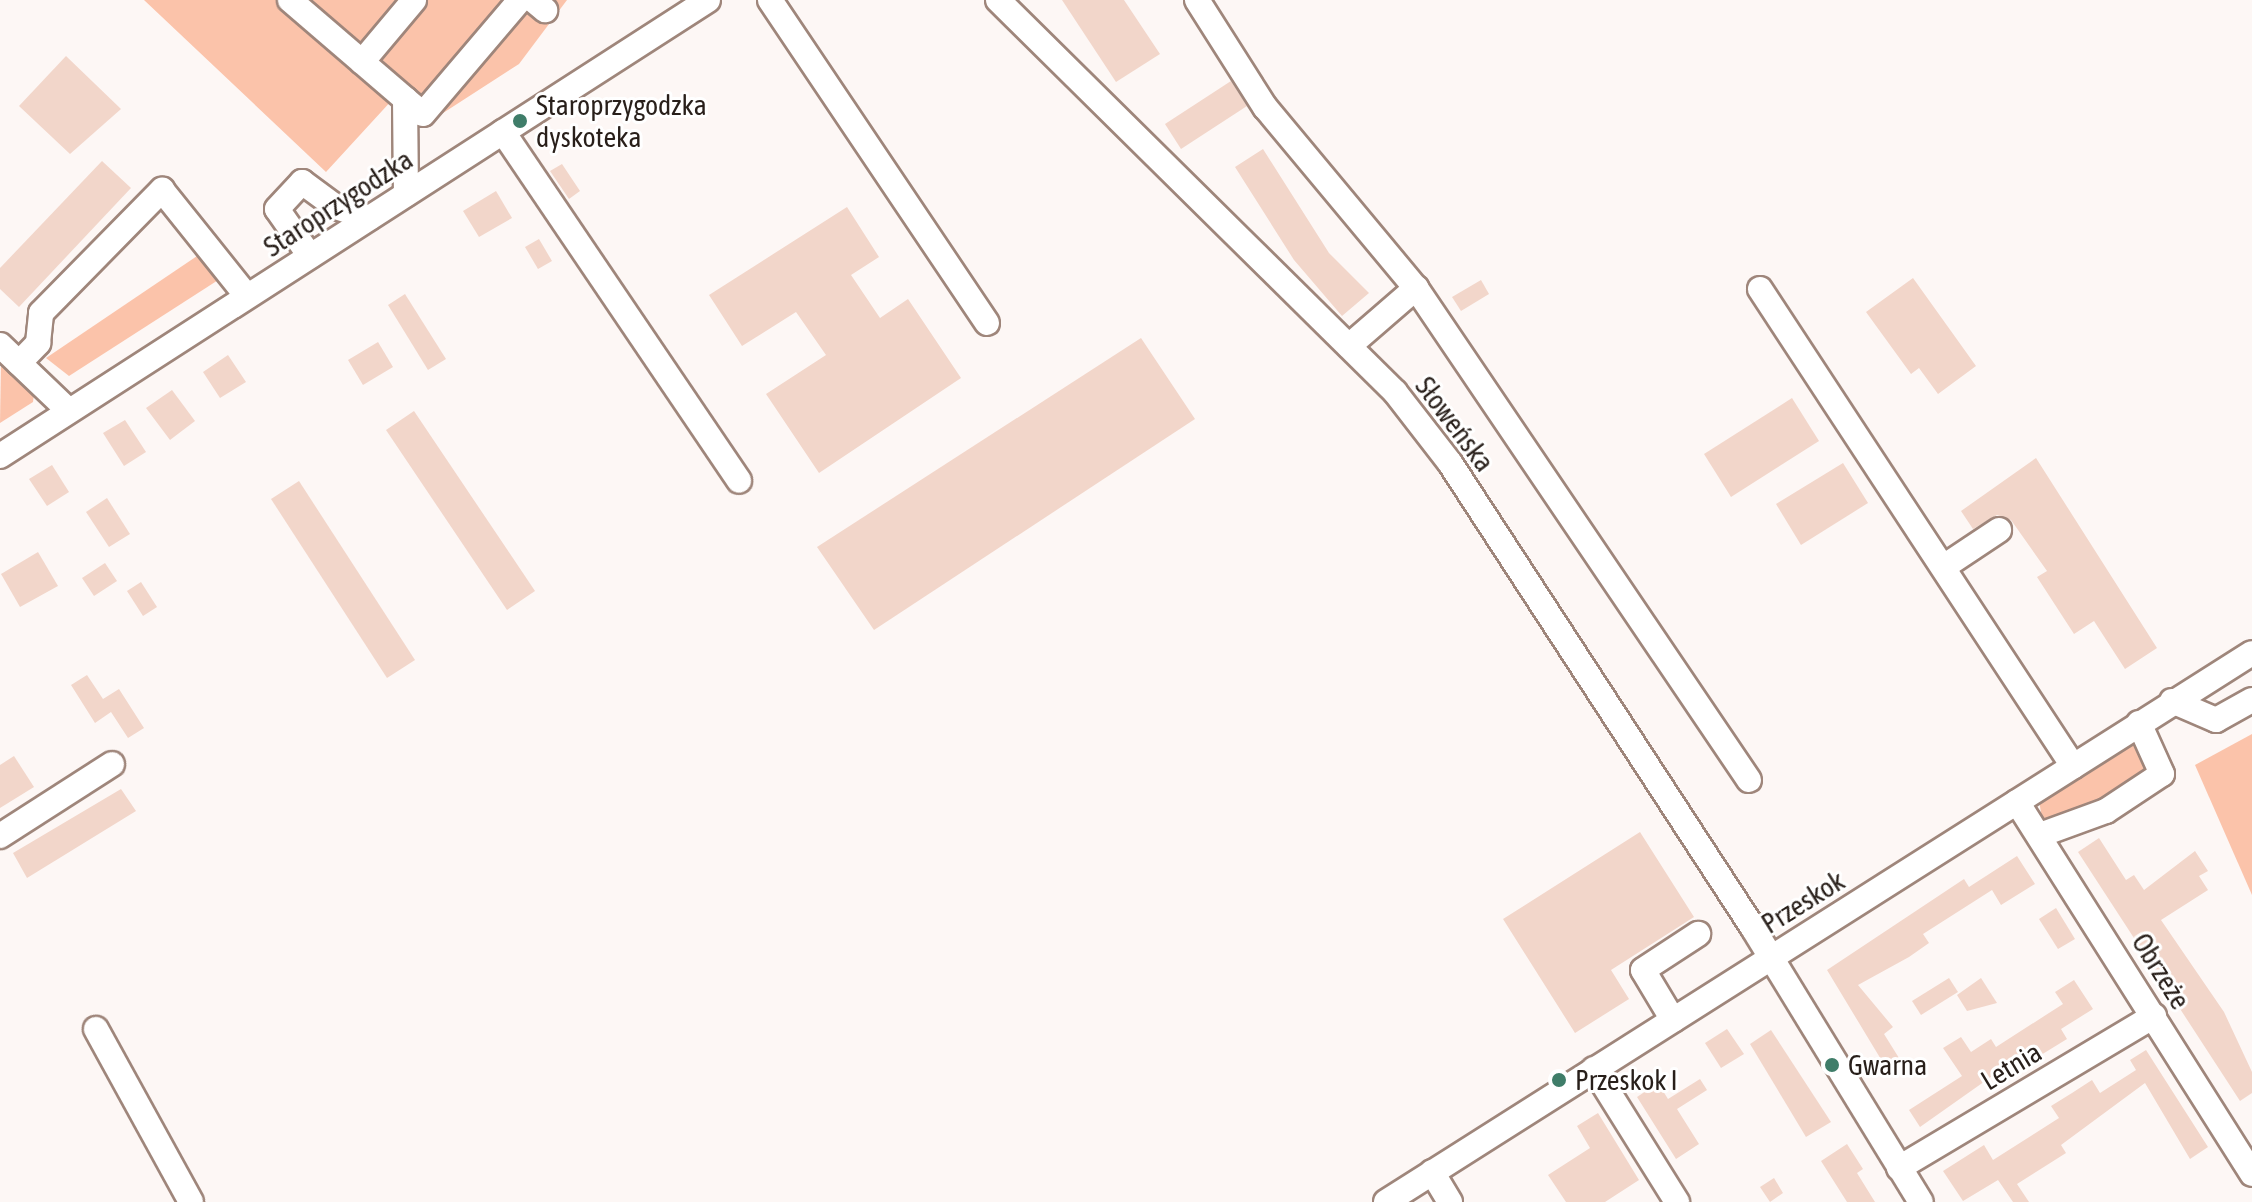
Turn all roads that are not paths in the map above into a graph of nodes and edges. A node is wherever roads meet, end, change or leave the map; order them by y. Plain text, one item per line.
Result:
1 (290, 0) edge
2 (414, 0) edge
3 (520, 0) edge
4 (708, 0) edge
5 (770, 0) edge
6 (998, 0) edge
7 (1197, 0) edge
8 (362, 62) junction
9 (405, 99) junction
10 (503, 132) junction
11 (406, 194) junction
12 (369, 218) junction
13 (310, 256) junction
14 (1416, 288) junction
15 (1760, 289) dead end
16 (247, 296) junction
17 (987, 323) dead end
18 (0, 345) edge
19 (1349, 346) junction
20 (19, 363) junction
21 (69, 411) junction
22 (0, 456) edge
23 (739, 481) dead end
24 (1999, 530) dead end
25 (1945, 566) junction
26 (2252, 653) edge
27 (2252, 700) edge
28 (2172, 701) junction
29 (2139, 723) junction
30 (112, 764) dead end
31 (2073, 766) junction
32 (1749, 780) dead end
33 (2017, 802) junction
34 (2040, 835) junction
35 (0, 836) edge
36 (1698, 934) dead end
37 (1770, 959) junction
38 (2154, 1016) junction
39 (1673, 1020) junction
40 (96, 1029) dead end
41 (1594, 1069) junction
42 (1899, 1168) junction
43 (1432, 1172) junction
44 (2252, 1174) edge
45 (191, 1202) edge
46 (1386, 1202) edge
47 (1450, 1202) edge
48 (1677, 1202) edge
49 (1921, 1202) edge

1 - 8 street
2 - 8 street
3 - 9 street
4 - 10 street, Staroprzygodzka
5 - 17 street
6 - 19 street, Słoweńska
7 - 14 street
8 - 9 street
9 - 11 street
10 - 11 street, Staroprzygodzka
10 - 23 street
11 - 12 street, Staroprzygodzka
12 - 13 street, Staroprzygodzka
12 - 13 street
13 - 16 street, Staroprzygodzka
14 - 19 street
14 - 32 street
15 - 25 street
16 - 20 street
16 - 21 street, Staroprzygodzka
18 - 20 street
19 - 37 street, Słoweńska
20 - 21 street
21 - 22 street, Staroprzygodzka
24 - 25 street
25 - 31 street
26 - 28 street, Przeskok
27 - 28 street
28 - 29 street, Przeskok
29 - 31 street, Przeskok
29 - 34 street
30 - 35 street
31 - 33 street, Przeskok
33 - 34 street, Obrzeże
33 - 37 street, Przeskok
34 - 38 street, Obrzeże
36 - 39 street
37 - 39 street, Przeskok
37 - 42 street
38 - 42 street, Letnia
38 - 44 street, Obrzeże
39 - 41 street, Przeskok
40 - 45 street
41 - 43 street, Przeskok
41 - 48 street
42 - 49 street
43 - 46 street, Przeskok
43 - 47 street

